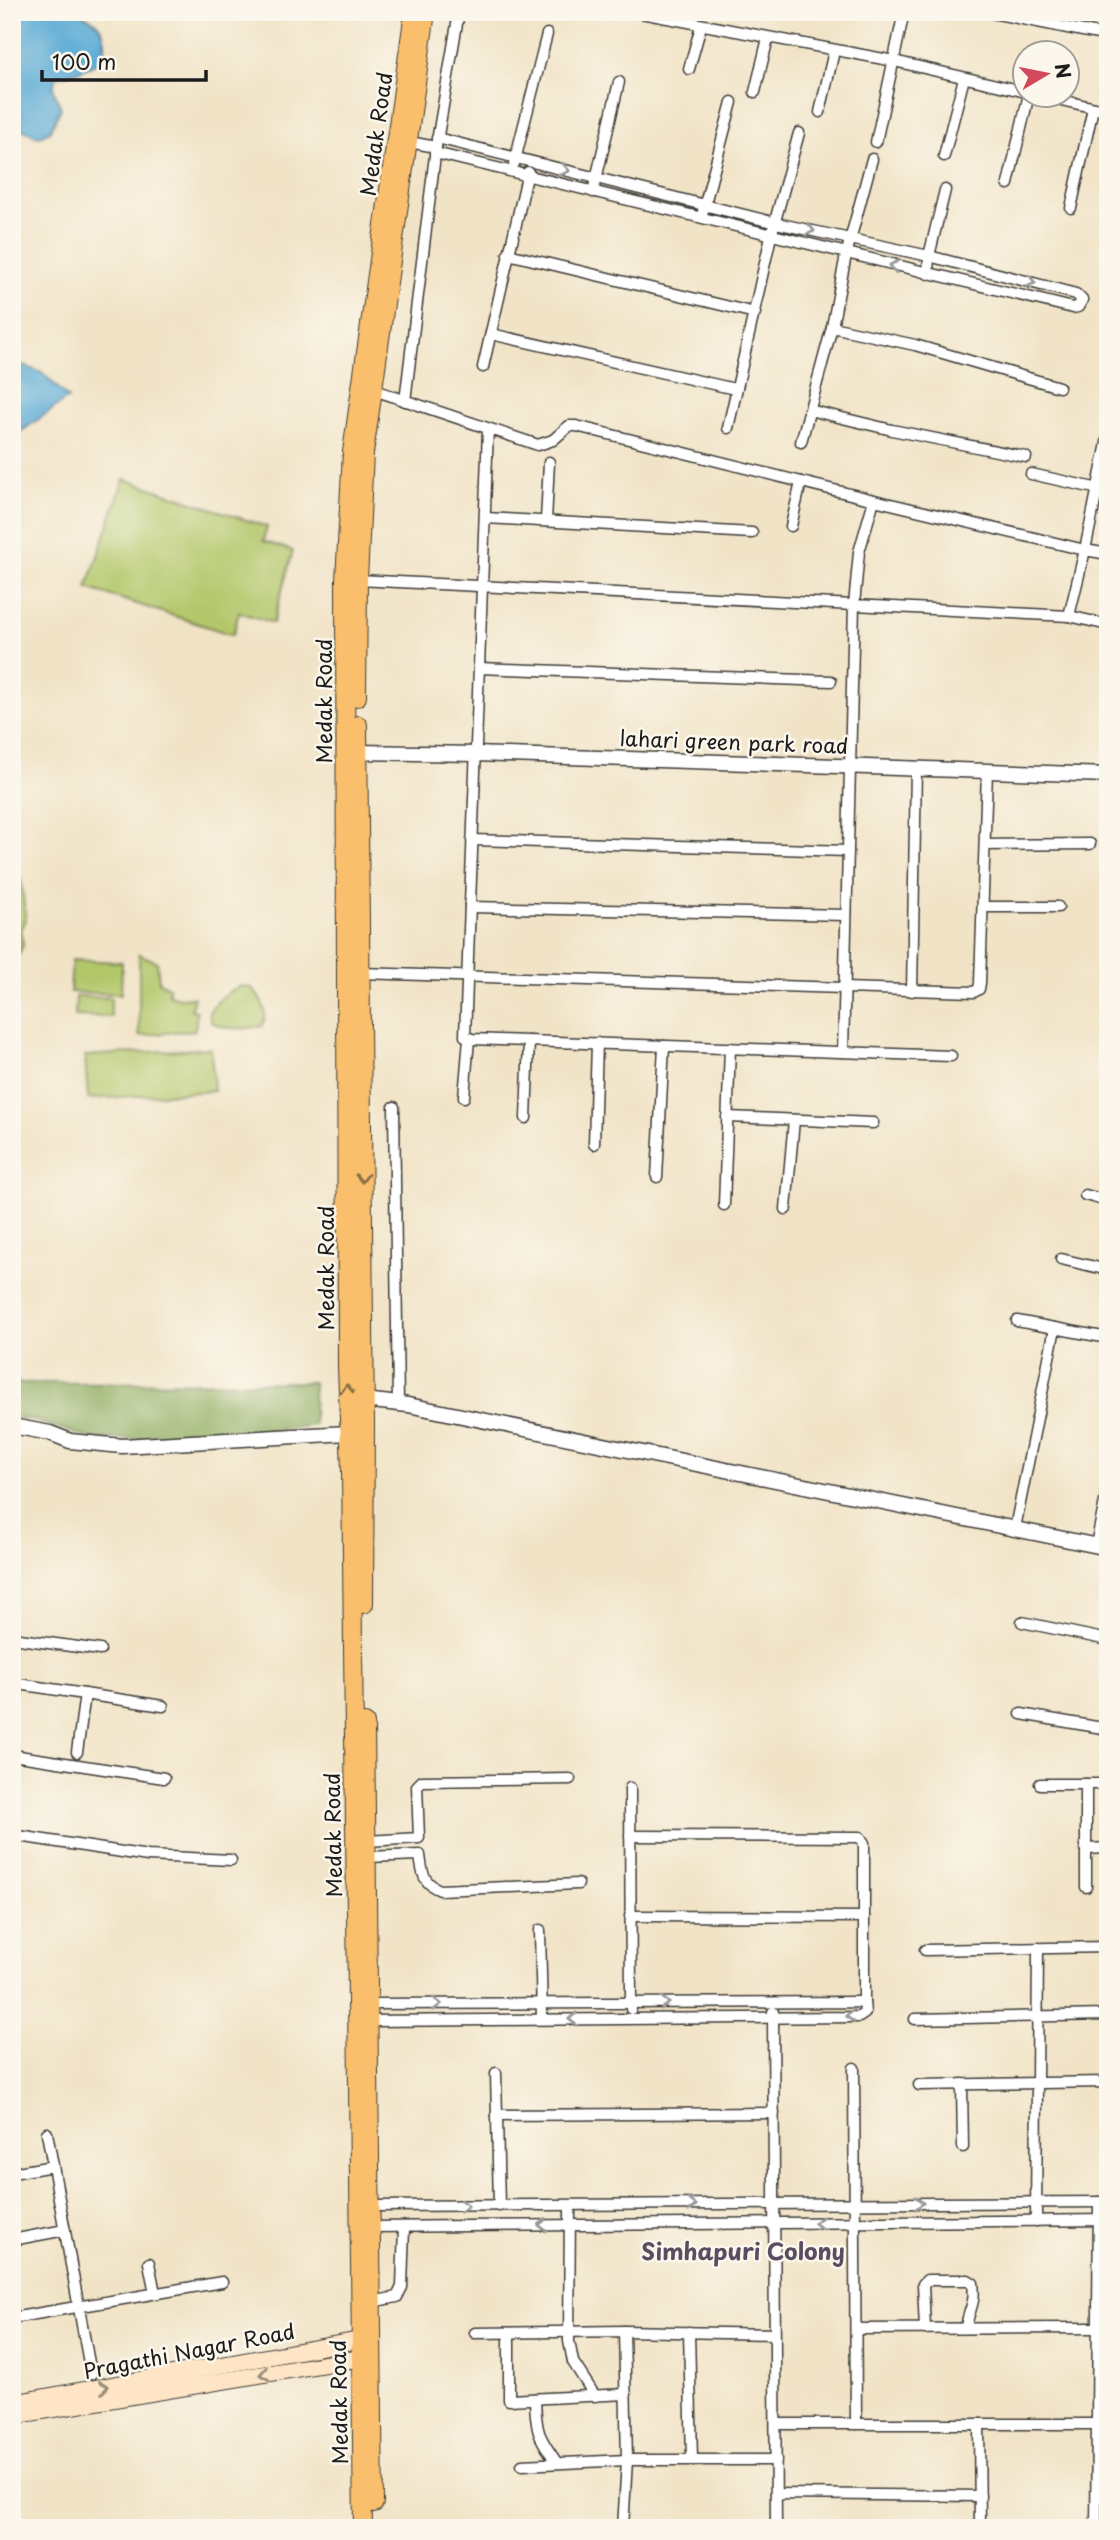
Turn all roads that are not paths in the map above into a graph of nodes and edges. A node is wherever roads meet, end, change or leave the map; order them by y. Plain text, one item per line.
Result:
1 (414, 12) edge
2 (426, 12) edge
3 (459, 12) edge
4 (636, 12) edge
5 (904, 12) edge
6 (988, 12) edge
7 (701, 26) junction
8 (547, 34) dead end
9 (1108, 36) edge
10 (768, 38) junction
11 (834, 51) junction
12 (894, 61) junction
13 (689, 69) dead end
14 (964, 78) junction
15 (619, 82) dead end
16 (1012, 89) edge
17 (755, 92) dead end
18 (732, 102) dead end
19 (1082, 105) edge
20 (1024, 108) edge
21 (1093, 108) junction
22 (1108, 111) edge
23 (820, 112) dead end
24 (799, 133) dead end
25 (409, 142) junction
26 (876, 142) dead end
27 (436, 146) junction
28 (944, 156) dead end
29 (516, 158) junction
30 (872, 159) dead end
31 (531, 163) junction
32 (511, 172) junction
33 (597, 176) junction
34 (527, 177) junction
35 (1008, 184) dead end
36 (946, 191) dead end
37 (593, 192) junction
38 (706, 204) junction
39 (1071, 208) dead end
40 (699, 218) junction
41 (776, 223) junction
42 (771, 236) junction
43 (850, 240) junction
44 (508, 254) junction
45 (846, 255) junction
46 (929, 256) junction
47 (928, 274) junction
48 (755, 313) junction
49 (832, 327) junction
50 (491, 334) junction
51 (483, 367) dead end
52 (1059, 387) dead end
53 (735, 389) junction
54 (374, 390) junction
55 (405, 401) junction
56 (809, 410) junction
57 (728, 428) dead end
58 (488, 429) junction
59 (1108, 438) edge
60 (801, 442) dead end
61 (1026, 457) dead end
62 (549, 462) dead end
63 (1031, 474) dead end
64 (801, 482) junction
65 (1103, 490) edge
66 (874, 500) junction
67 (485, 518) junction
68 (547, 521) junction
69 (791, 526) dead end
70 (752, 533) dead end
71 (1085, 550) junction
72 (1108, 554) edge
73 (358, 580) junction
74 (482, 586) junction
75 (854, 605) junction
76 (1069, 616) junction
77 (1108, 625) edge
78 (479, 668) junction
79 (831, 681) dead end
80 (358, 752) junction
81 (476, 754) junction
82 (850, 766) junction
83 (916, 769) junction
84 (987, 771) junction
85 (1108, 775) edge
86 (472, 840) junction
87 (1090, 844) dead end
88 (985, 845) junction
89 (848, 851) junction
90 (470, 907) junction
91 (983, 907) junction
92 (1059, 907) dead end
93 (846, 915) junction
94 (360, 973) junction
95 (467, 976) junction
96 (845, 988) junction
97 (912, 990) junction
98 (469, 1039) junction
99 (529, 1041) junction
100 (597, 1043) junction
101 (664, 1046) junction
102 (730, 1048) junction
103 (843, 1052) junction
104 (951, 1056) dead end
105 (464, 1097) dead end
106 (394, 1107) dead end
107 (727, 1116) junction
108 (526, 1118) dead end
109 (794, 1120) junction
110 (873, 1123) dead end
111 (594, 1144) dead end
112 (657, 1177) dead end
113 (1085, 1195) dead end
114 (1108, 1200) edge
115 (724, 1205) dead end
116 (786, 1209) dead end
117 (1061, 1259) dead end
118 (1108, 1270) edge
119 (1017, 1321) dead end
120 (1055, 1328) junction
121 (1108, 1338) edge
122 (365, 1400) junction
123 (398, 1403) junction
124 (12, 1426) edge
125 (348, 1433) junction
126 (1108, 1487) edge
127 (1015, 1528) junction
128 (1102, 1547) edge
129 (1022, 1622) dead end
130 (12, 1638) edge
131 (1108, 1640) edge
132 (359, 1649) junction
133 (100, 1650) dead end
134 (12, 1683) edge
135 (85, 1694) junction
136 (163, 1706) dead end
137 (1021, 1714) dead end
138 (1108, 1729) edge
139 (77, 1752) dead end
140 (12, 1755) edge
141 (164, 1778) dead end
142 (570, 1779) dead end
143 (1040, 1784) dead end
144 (1086, 1784) junction
145 (1108, 1784) edge
146 (629, 1788) dead end
147 (12, 1835) edge
148 (630, 1836) junction
149 (419, 1838) junction
150 (367, 1849) junction
151 (1086, 1849) junction
152 (1108, 1849) edge
153 (420, 1855) junction
154 (231, 1860) dead end
155 (578, 1884) dead end
156 (1086, 1887) dead end
157 (631, 1916) junction
158 (864, 1917) junction
159 (540, 1930) dead end
160 (1108, 1947) edge
161 (1038, 1948) junction
162 (925, 1950) dead end
163 (773, 2002) junction
164 (864, 2002) junction
165 (542, 2003) junction
166 (631, 2003) junction
167 (369, 2012) junction
168 (1108, 2015) edge
169 (1038, 2016) junction
170 (773, 2017) junction
171 (632, 2018) junction
172 (542, 2019) junction
173 (915, 2019) dead end
174 (854, 2068) dead end
175 (496, 2073) dead end
176 (1108, 2082) edge
177 (1037, 2083) junction
178 (962, 2084) junction
179 (919, 2085) dead end
180 (774, 2113) junction
181 (497, 2115) junction
182 (47, 2133) dead end
183 (963, 2147) dead end
184 (53, 2166) junction
185 (12, 2173) edge
186 (1037, 2202) junction
187 (1103, 2202) edge
188 (854, 2203) junction
189 (774, 2204) junction
190 (371, 2206) junction
191 (499, 2206) junction
192 (570, 2206) junction
193 (438, 2207) junction
194 (1103, 2220) edge
195 (1035, 2221) junction
196 (855, 2222) junction
197 (774, 2223) junction
198 (570, 2225) junction
199 (372, 2227) junction
200 (404, 2227) junction
201 (438, 2227) junction
202 (65, 2230) junction
203 (12, 2240) edge
204 (149, 2263) dead end
205 (222, 2282) dead end
206 (155, 2293) junction
207 (372, 2302) junction
208 (79, 2306) junction
209 (12, 2318) edge
210 (967, 2328) junction
211 (1098, 2328) junction
212 (857, 2329) junction
213 (925, 2329) junction
214 (624, 2330) junction
215 (569, 2331) junction
216 (689, 2332) junction
217 (475, 2333) dead end
218 (509, 2334) junction
219 (774, 2334) junction
220 (366, 2347) junction
221 (91, 2374) dead end
222 (626, 2395) junction
223 (595, 2396) junction
224 (535, 2399) junction
225 (12, 2403) edge
226 (12, 2416) edge
227 (776, 2424) junction
228 (856, 2424) junction
229 (979, 2424) junction
230 (1097, 2424) junction
231 (628, 2460) junction
232 (692, 2460) junction
233 (776, 2460) junction
234 (556, 2463) junction
235 (522, 2465) dead end
236 (776, 2494) junction
237 (980, 2496) junction
238 (363, 2528) edge
239 (375, 2528) edge
240 (623, 2528) edge
241 (776, 2528) edge
242 (980, 2528) edge
243 (1096, 2528) edge

125 -> 1 main road, Medak Road
2 - 25 main road, Medak Road
3 - 27 street
4 - 7 street
5 - 12 street
6 - 9 street
7 - 10 street
7 - 13 street
8 - 29 street
10 - 11 street
10 - 17 street
11 - 12 street
11 - 23 street
12 - 14 street
12 - 26 street
14 - 16 street
14 - 28 street
15 - 33 street
18 - 38 street
19 - 21 street
20 - 35 street
21 - 22 street
21 - 39 street
24 - 41 street
25 - 27 street
25 - 54 main road, Medak Road
27 - 29 street
27 - 32 street
27 - 55 street
29 - 31 street
29 - 32 street
30 - 43 street
31 -> 33 street
31 - 34 street
32 - 34 street
33 - 37 street
33 - 38 street
34 - 37 street
34 - 44 street
36 - 46 street
37 - 40 street
38 - 40 street
38 - 41 street
40 - 42 street
41 - 42 street
41 -> 43 street
42 - 45 street
42 - 48 street
43 - 45 street
43 - 46 street
44 - 48 street
44 - 50 street
47 -> 45 street
45 - 49 street
46 - 47 street
46 -> 47 street
48 - 53 street
49 - 52 street
49 - 56 street
50 - 51 street
50 - 53 street
53 - 57 street
54 - 55 street
54 - 73 main road, Medak Road
55 - 58 street
56 - 60 street
56 - 61 street
58 - 64 street
58 - 67 street
59 - 65 street
62 - 68 street
63 - 65 street
64 - 66 street
64 - 69 street
65 - 71 street
66 - 71 street
66 - 75 street
67 - 68 street
67 - 74 street
68 - 70 street
71 - 72 street
71 - 76 street
73 - 74 street
73 - 80 main road, Medak Road
74 - 75 street
74 - 78 street
75 - 76 street
75 - 82 street
76 - 77 street
78 - 79 street
78 - 81 street
80 - 81 street, lahari green park road
80 - 94 main road, Medak Road
81 - 82 street, lahari green park road
81 - 86 street
82 - 83 street, lahari green park road
82 - 89 street
83 - 84 street, lahari green park road
83 - 97 street
84 - 85 street, lahari green park road
84 - 88 street
86 - 89 street
86 - 90 street
87 - 88 street
88 - 91 street
89 - 93 street
90 - 93 street
90 - 95 street
91 - 92 street
91 - 97 street
93 - 96 street
94 - 95 street
94 -> 122 main road, Medak Road
95 - 96 street
95 - 98 street
96 - 97 street
96 - 103 street
98 - 99 street
98 - 105 street
99 - 100 street
99 - 108 street
100 - 101 street
100 - 111 street
101 - 102 street
101 - 112 street
102 - 103 street
102 - 107 street
103 - 104 street
106 - 123 street
107 - 109 street
107 - 115 street
109 - 110 street
109 - 116 street
113 - 114 street
117 - 118 street
119 - 120 street
120 - 121 street
120 - 127 street
122 - 123 street
122 - 132 main road, Medak Road
123 - 127 street
124 - 125 street
125 - 132 main road, Medak Road
126 - 128 street
127 - 128 street
129 - 131 street
130 - 133 street
132 - 150 main road, Medak Road
132 - 220 main road, Medak Road
134 - 135 street
135 - 136 street
135 - 139 street
137 - 138 street
140 - 141 street
142 - 149 street
143 - 144 street
144 - 145 street
144 - 151 street
146 - 148 street
147 - 154 street
148 - 157 street
148 - 158 street
149 - 150 street
149 - 153 street
150 - 153 street
150 - 167 main road, Medak Road
151 - 152 street
151 - 156 street
153 - 155 street
157 - 158 street
157 - 166 street
158 - 164 street
159 - 165 street
160 - 161 street
161 - 162 street
161 - 169 street
163 - 164 street
166 -> 163 street
163 - 170 street
164 -> 170 street
165 - 166 street
167 -> 165 street
165 - 172 street
166 - 171 street
167 - 172 street
167 - 190 main road, Medak Road
168 - 169 street
169 - 173 street
169 - 177 street
170 - 171 street
170 - 180 street
171 -> 172 street
174 - 188 street
175 - 181 street
176 - 177 street
177 - 178 street
177 - 186 street
178 - 179 street
178 - 183 street
180 - 181 street
180 - 189 street
181 - 191 street
182 - 184 street
184 - 185 street
184 - 202 street
186 - 187 street
188 -> 186 street
186 - 195 street
187 - 194 street
188 - 189 street
188 - 196 street
192 -> 189 street
189 - 197 street
190 - 193 street
190 - 199 main road, Medak Road
191 - 192 street
193 -> 191 street
192 - 198 street
193 - 201 street
194 - 195 street
194 - 211 street
195 - 196 street
196 -> 197 street
196 - 212 street
197 - 198 street
197 - 219 street
198 -> 201 street
198 - 215 street
199 - 200 street
199 - 207 main road, Medak Road
200 - 201 street
200 - 207 street
202 - 203 street
202 - 208 street
204 - 206 street
205 - 206 street
206 - 208 street
207 - 220 main road, Medak Road
208 - 209 street
208 - 221 street
210 - 211 street
210 - 213 street
210 - 213 street
211 - 230 street
212 - 213 street
212 - 228 street
214 - 215 street
214 - 216 street
214 - 222 street
215 - 218 street
215 - 223 street
216 - 219 street
216 - 232 street
217 - 218 street
218 - 224 street
219 - 227 street
225 -> 220 main road, Pragathi Nagar Road
220 -> 226 main road, Pragathi Nagar Road
220 - 238 main road, Medak Road
220 - 239 main road, Medak Road
222 - 223 street
222 - 231 street
223 - 224 street
224 - 234 street
227 - 228 street
227 - 233 street
228 - 229 street
229 - 230 street
229 - 237 street
230 - 243 street
231 - 232 street
231 - 234 street
231 - 240 street
232 - 233 street
233 - 236 street
234 - 235 street
236 - 237 street
236 - 241 street
237 - 242 street

